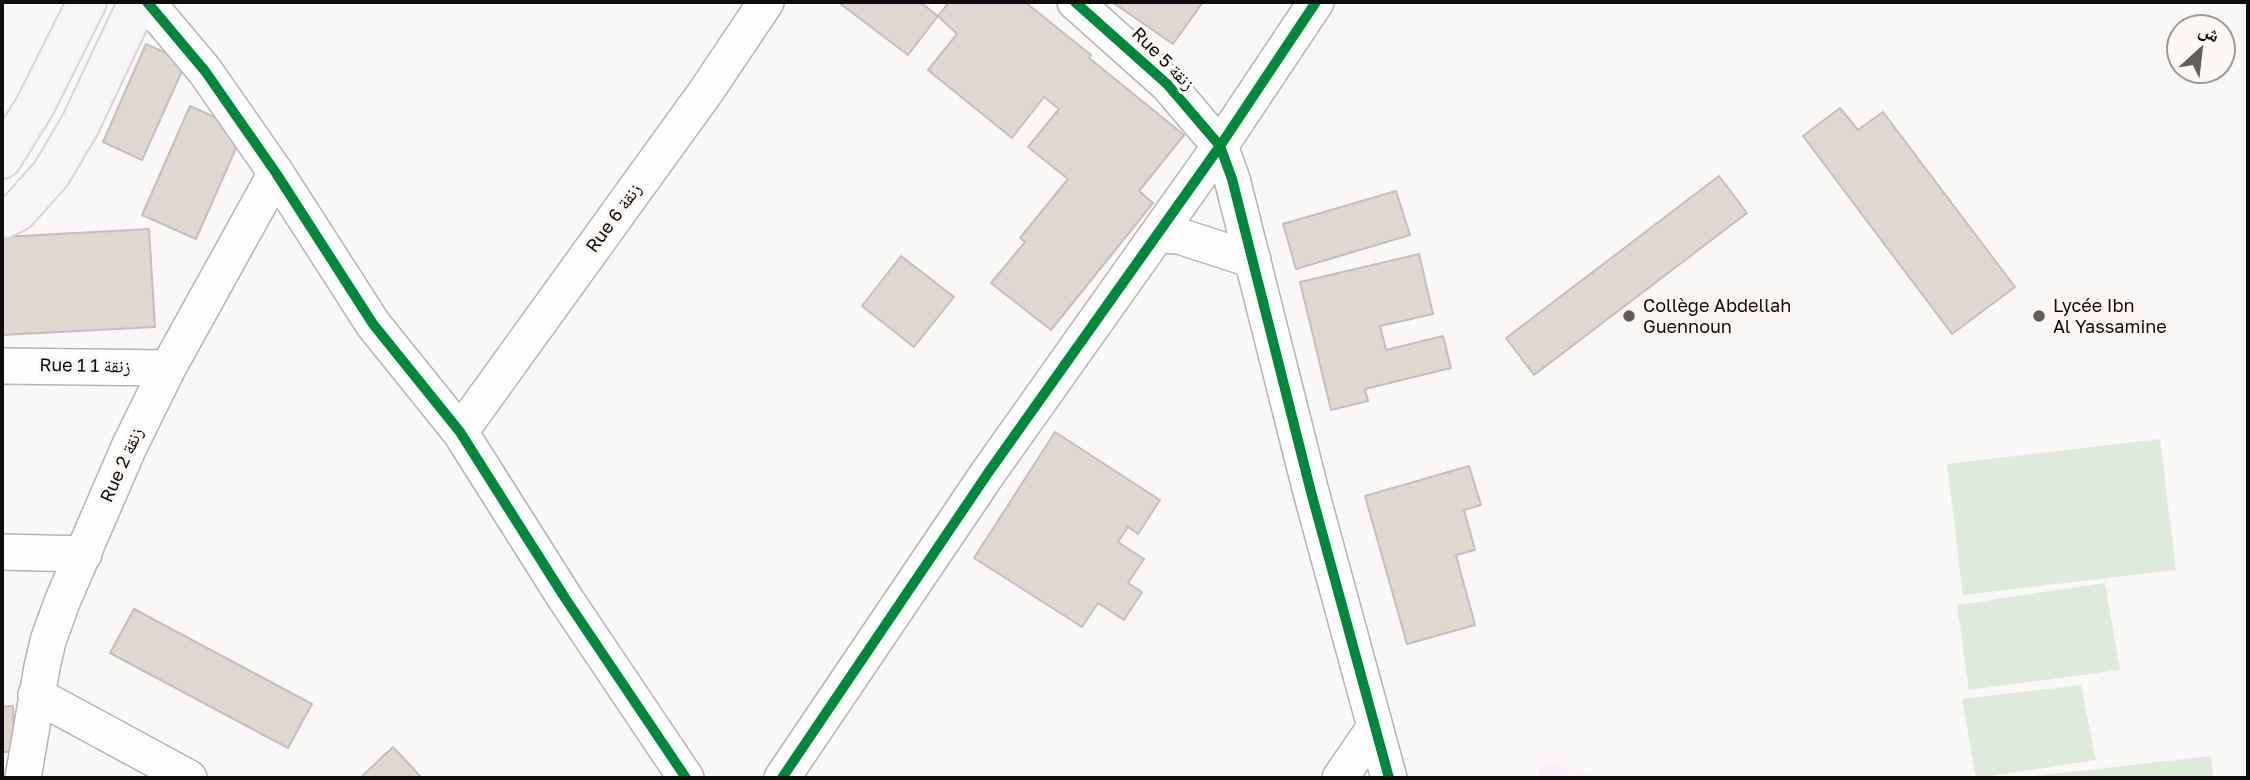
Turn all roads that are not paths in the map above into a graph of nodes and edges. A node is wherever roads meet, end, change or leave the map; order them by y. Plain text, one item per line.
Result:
1 (87, 2) edge
2 (138, 2) edge
3 (147, 2) edge
4 (766, 2) edge
5 (1075, 2) edge
6 (1315, 2) edge
7 (1220, 146) junction
8 (2, 159) edge
9 (276, 173) junction
10 (9, 216) edge
11 (1158, 235) junction
12 (1253, 260) junction
13 (2, 366) edge
14 (168, 368) junction
15 (460, 432) junction
16 (2, 552) edge
17 (84, 554) junction
18 (36, 695) junction
19 (1375, 727) junction
20 (23, 778) edge
21 (189, 778) edge
22 (686, 778) edge
23 (782, 778) edge
24 (1340, 778) edge
25 (1389, 778) edge

1 - 8 main road
2 - 10 main road
3 - 9 street
4 - 15 street, Rue 6 زنقة
5 - 7 street, Rue 5 زنقة
6 - 7 street
7 - 11 street
7 - 12 street
9 - 14 street, Rue 2 زنقة
9 - 15 street
11 - 12 street
11 - 23 street
12 - 19 street
13 - 14 street, Rue 1 زنقة 1
14 - 17 street, Rue 2 زنقة
15 - 22 street
16 - 17 street
17 - 18 street, Rue 2 زنقة
18 - 20 street, Rue 2 زنقة
18 - 21 street
19 - 24 street
19 - 25 street

